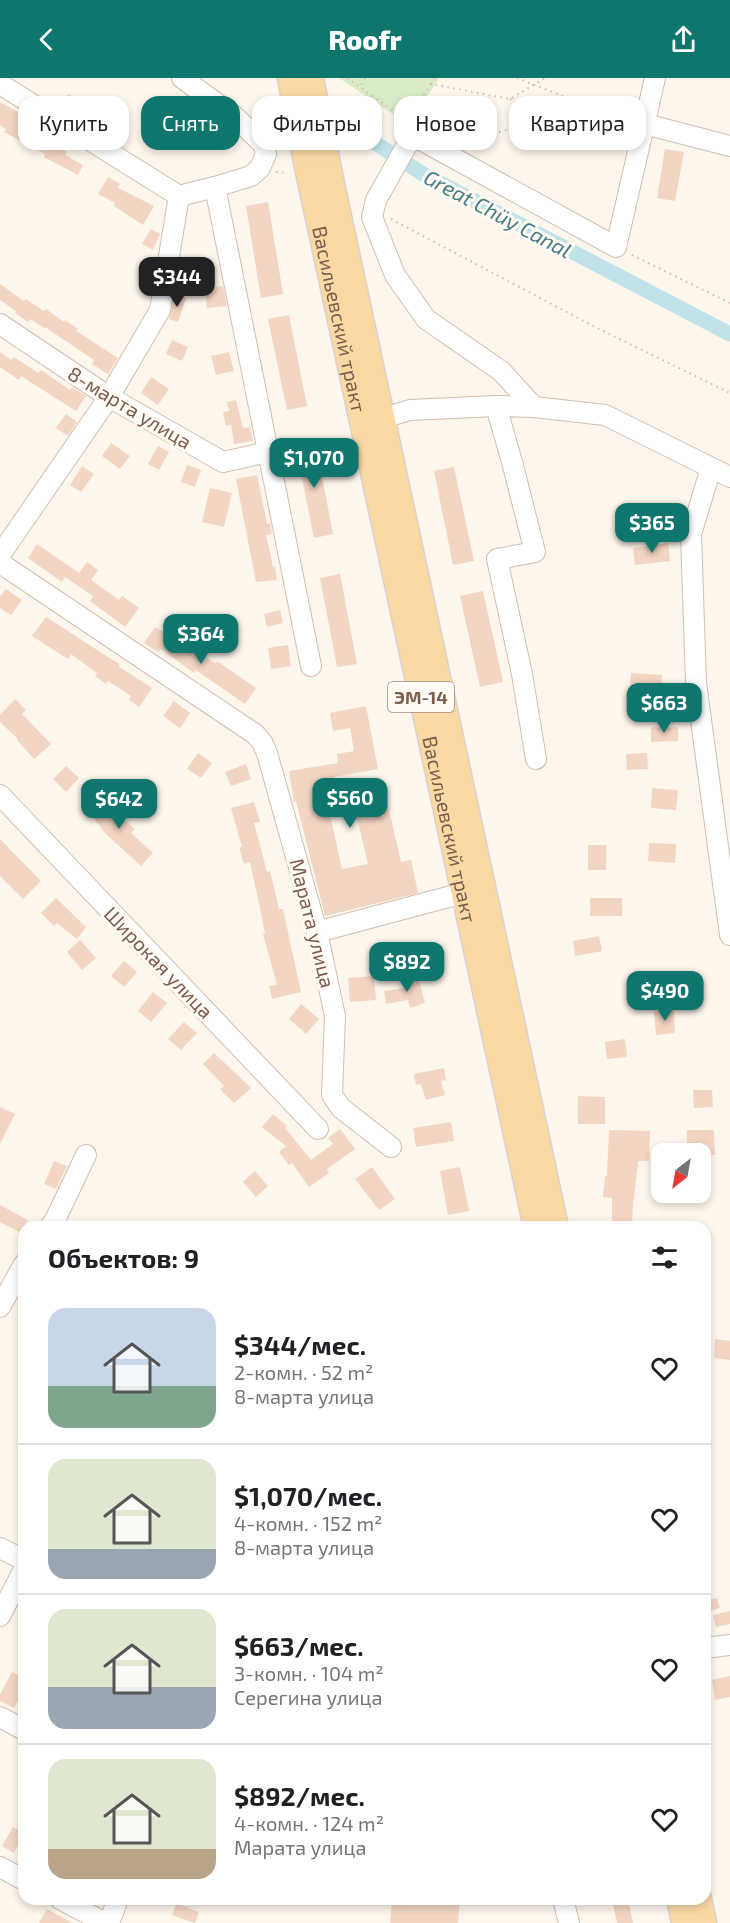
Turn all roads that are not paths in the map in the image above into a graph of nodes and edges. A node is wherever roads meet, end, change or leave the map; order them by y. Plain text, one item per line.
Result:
1 (182, 78) edge
2 (290, 78) edge
3 (311, 78) edge
4 (655, 78) edge
5 (0, 84) edge
6 (646, 119) edge
7 (646, 124) edge
8 (730, 146) edge
9 (639, 150) edge
10 (215, 187) junction
11 (179, 196) junction
12 (0, 324) edge
13 (108, 397) junction
14 (496, 406) junction
15 (534, 408) junction
16 (383, 418) junction
17 (268, 452) junction
18 (711, 468) junction
19 (730, 477) edge
20 (0, 555) edge
21 (0, 563) edge
22 (311, 666) dead end
23 (536, 759) dead end
24 (0, 795) edge
25 (463, 893) junction
26 (317, 932) junction
27 (730, 935) edge
28 (318, 1129) dead end
29 (391, 1147) dead end
30 (86, 1155) dead end
31 (54, 1221) edge
32 (535, 1221) edge
33 (554, 1221) edge
34 (18, 1275) edge
35 (0, 1307) edge
36 (0, 1548) edge
37 (18, 1557) edge
38 (18, 1581) edge
39 (0, 1616) edge
40 (730, 1645) edge
41 (711, 1647) edge
42 (0, 1717) edge
43 (18, 1727) edge
44 (0, 1867) edge
45 (18, 1877) edge
46 (72, 1905) edge
47 (115, 1905) edge
48 (564, 1905) edge
49 (680, 1905) edge
50 (700, 1905) edge
51 (107, 1923) edge
52 (569, 1923) edge
53 (684, 1923) edge
54 (704, 1923) edge

1 - 10 street
2 - 25 main road, Васильевский тракт / ЭМ-14
3 - 16 main road, Васильевский тракт / ЭМ-14
4 - 6 street
5 - 11 street
7 - 8 street
9 - 15 street
10 - 11 street
10 - 17 street
11 - 13 street
12 - 13 street, 8-марта улица
13 - 17 street, 8-марта улица
13 - 20 street
14 - 15 street
14 - 16 street
14 - 23 street
15 - 18 street
16 - 33 main road, Васильевский тракт / ЭМ-14
17 - 22 street
18 - 19 street
18 - 27 street
21 - 26 street, Марата улица
24 - 28 street, Широкая улица
25 - 26 street
25 - 32 main road, Васильевский тракт / ЭМ-14
26 - 29 street, Марата улица
30 - 31 street
34 - 35 street
36 - 37 street
38 - 39 street
40 - 41 street
42 - 43 street
44 - 45 street
46 - 51 street
47 - 51 street
48 - 52 street
49 - 53 main road
50 - 54 main road

